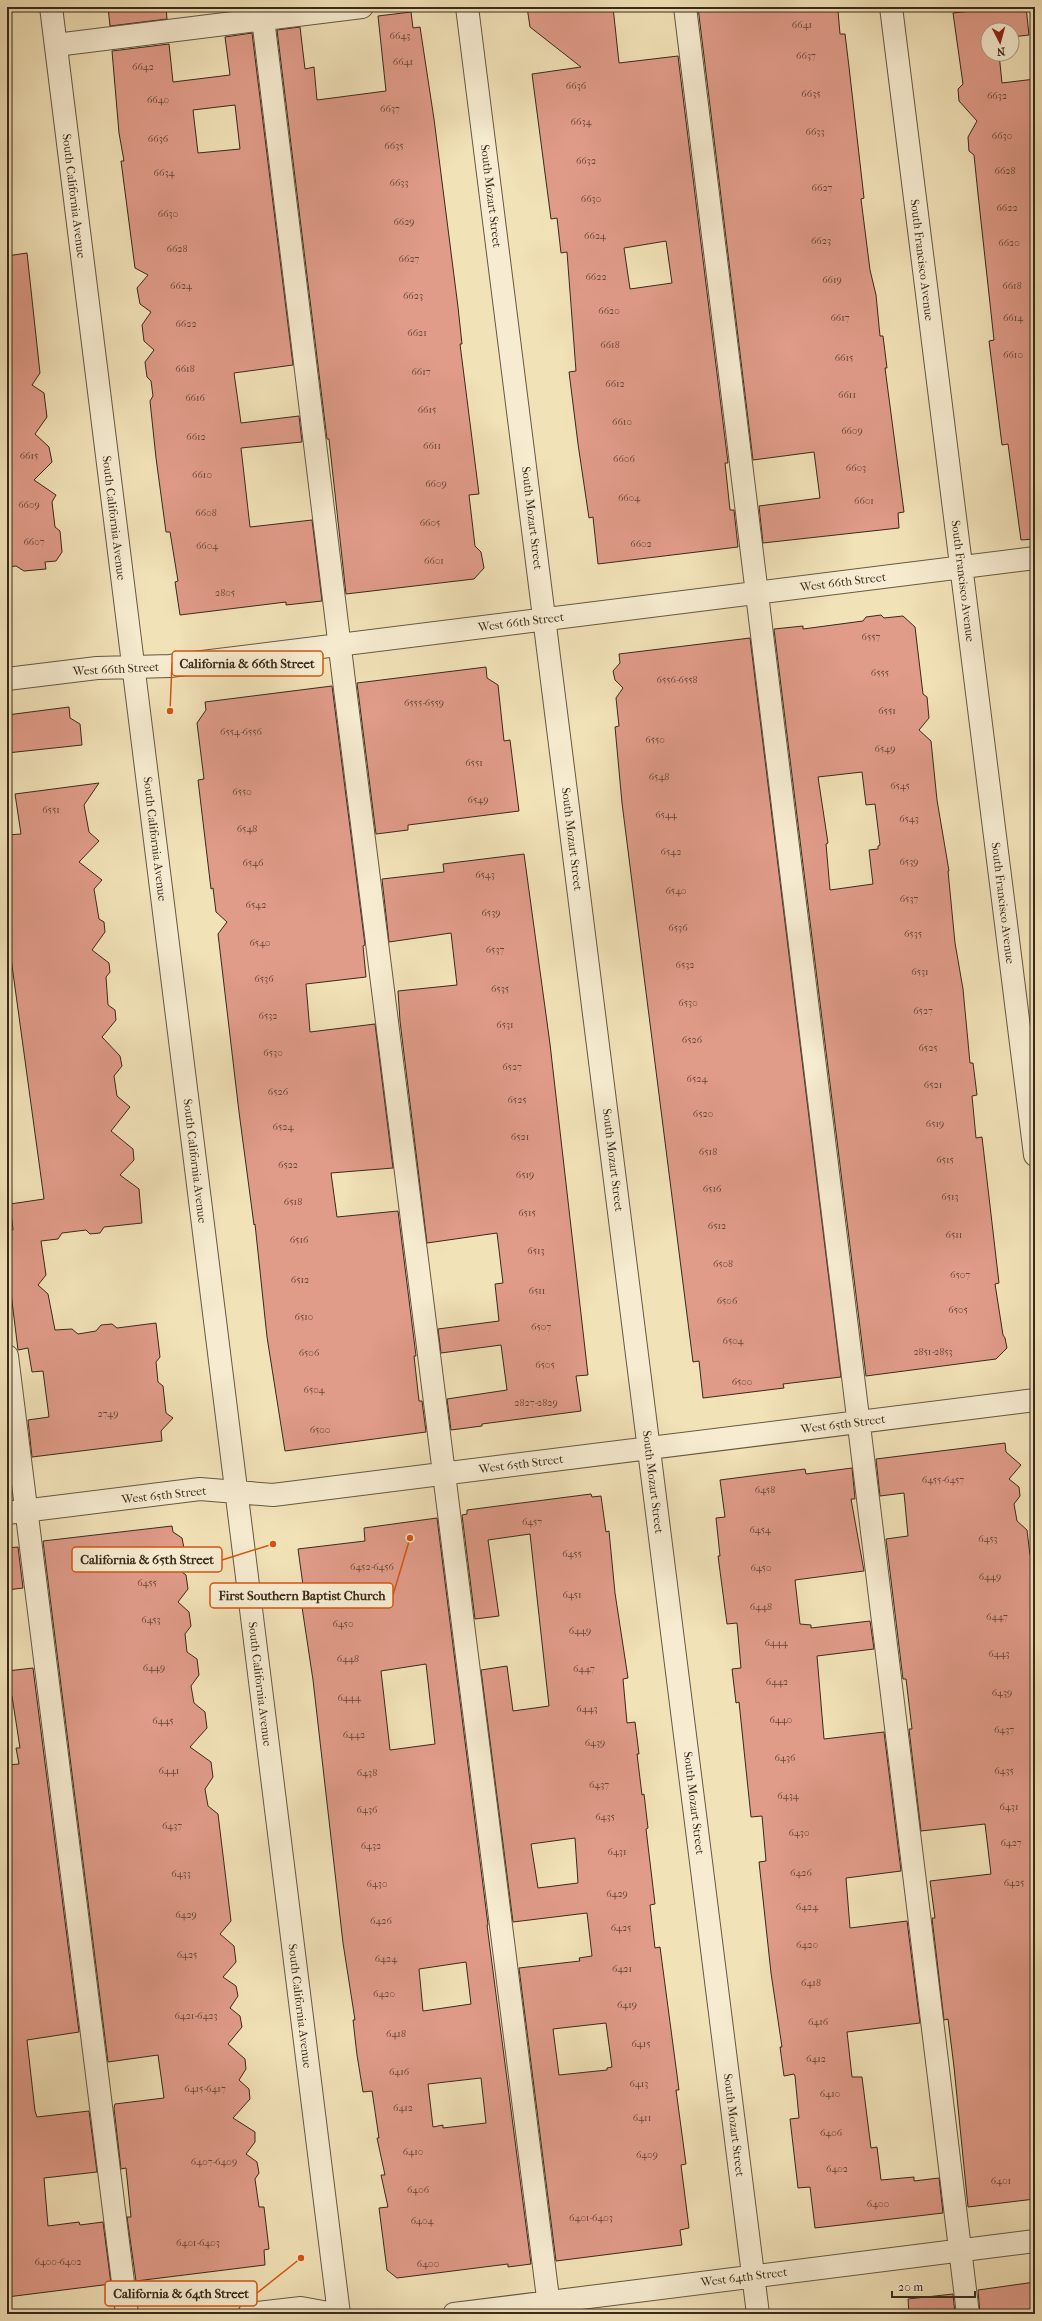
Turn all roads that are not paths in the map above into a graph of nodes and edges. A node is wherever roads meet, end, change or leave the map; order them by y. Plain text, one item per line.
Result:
1 (51, 7) edge
2 (362, 7) edge
3 (467, 7) edge
4 (685, 7) edge
5 (891, 7) edge
6 (263, 19) junction
7 (56, 45) junction
8 (1035, 558) edge
9 (961, 567) junction
10 (757, 593) junction
11 (545, 619) junction
12 (340, 645) junction
13 (133, 667) junction
14 (7, 679) edge
15 (1035, 1155) edge
16 (7, 1356) edge
17 (1035, 1400) edge
18 (859, 1422) junction
19 (649, 1448) junction
20 (444, 1474) junction
21 (236, 1492) junction
22 (17, 1512) edge
23 (1035, 2241) edge
24 (960, 2250) junction
25 (753, 2276) junction
26 (549, 2308) edge
27 (127, 2314) edge
28 (249, 2314) edge
29 (334, 2314) edge
30 (339, 2314) edge
31 (454, 2314) edge
32 (758, 2314) edge
33 (968, 2314) edge

1 - 7 street, South California Avenue
2 - 6 street
3 - 11 street, South Mozart Street
4 - 10 street
5 - 9 street, South Francisco Avenue
6 - 7 street
6 - 12 street
7 - 13 street, South California Avenue
8 - 9 street, West 66th Street
9 - 10 street, West 66th Street
9 - 15 street, South Francisco Avenue
10 - 11 street, West 66th Street
10 - 18 street
11 - 12 street, West 66th Street
11 - 19 street, South Mozart Street
12 - 13 street, West 66th Street
12 - 20 street
13 - 14 street, West 66th Street
13 - 21 street, South California Avenue
16 - 22 street
17 - 18 street, West 65th Street
18 - 19 street, West 65th Street
18 - 24 street
19 - 20 street, West 65th Street
19 - 25 street, South Mozart Street
20 - 21 street, West 65th Street
20 - 26 street
21 - 22 street, West 65th Street
21 - 30 street, South California Avenue
22 - 27 street
23 - 24 street, West 64th Street
24 - 25 street, West 64th Street
24 - 33 street
25 - 26 street, West 64th Street
25 - 32 street, South Mozart Street
26 - 31 street, West 64th Street
28 - 29 street

